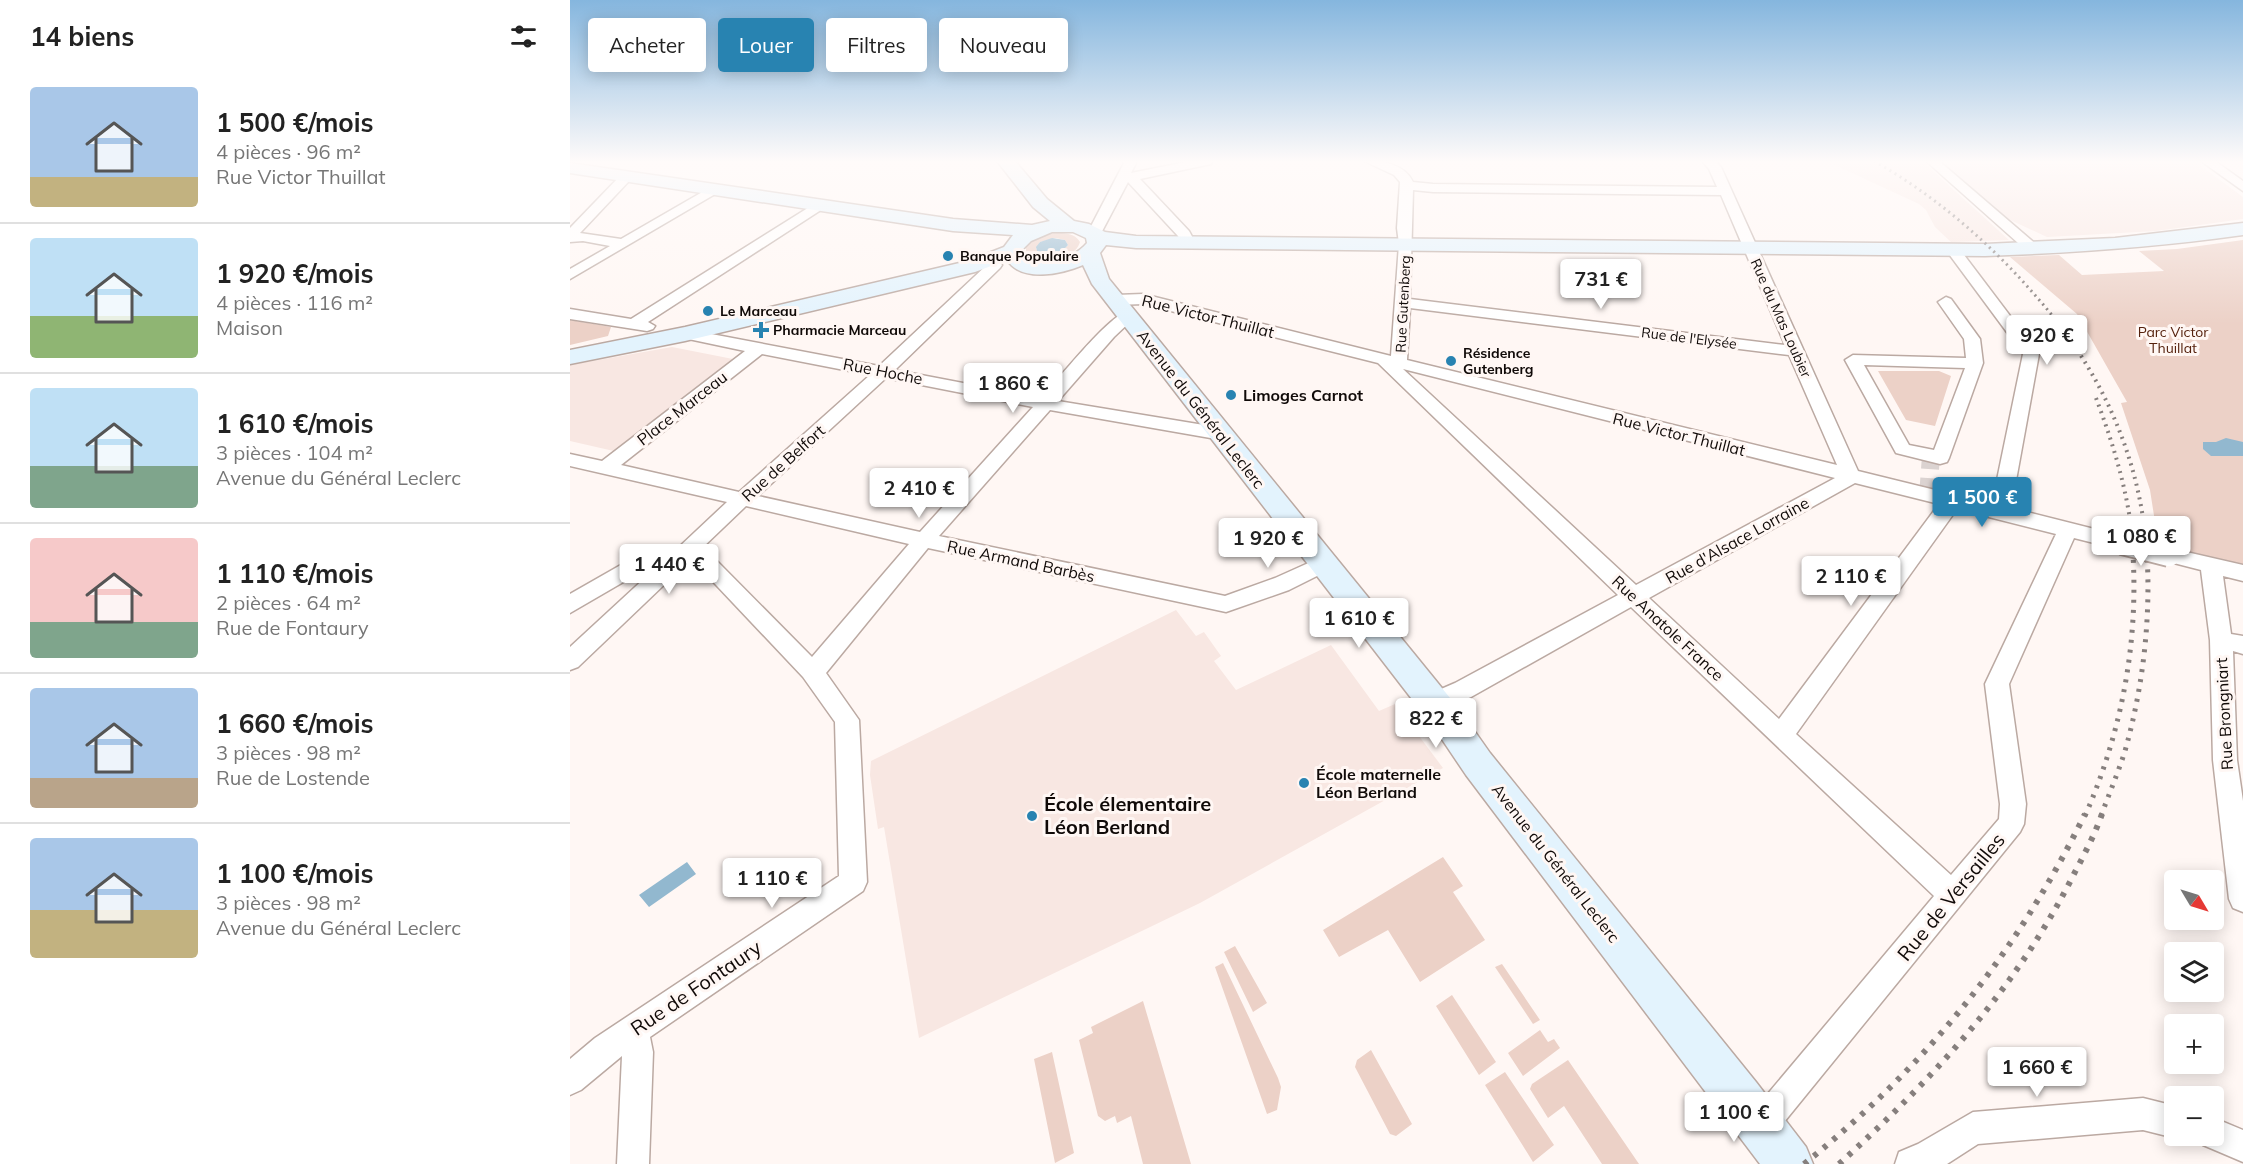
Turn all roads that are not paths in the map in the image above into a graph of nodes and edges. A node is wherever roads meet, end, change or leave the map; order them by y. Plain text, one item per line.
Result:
1 (590, 215) edge
2 (672, 215) edge
3 (811, 215) edge
4 (813, 215) edge
5 (889, 215) edge
6 (1043, 215) edge
7 (1057, 215) edge
8 (1097, 215) edge
9 (1105, 215) edge
10 (1165, 215) edge
11 (1404, 215) edge
12 (1735, 215) edge
13 (1994, 215) edge
14 (1072, 226) junction
15 (981, 229) junction
16 (2243, 229) edge
17 (1036, 231) junction
18 (570, 237) edge
19 (1188, 242) junction
20 (1093, 243) junction
21 (623, 244) junction
22 (1406, 244) junction
23 (2032, 248) junction
24 (1751, 249) junction
25 (1953, 250) junction
26 (1015, 253) junction
27 (985, 265) junction
28 (1061, 266) junction
29 (570, 275) edge
30 (1099, 280) junction
31 (1946, 302) dead end
32 (1404, 303) junction
33 (1122, 308) junction
34 (570, 314) edge
35 (634, 324) junction
36 (657, 332) junction
37 (685, 334) junction
38 (759, 348) junction
39 (1795, 351) junction
40 (570, 357) edge
41 (1392, 362) junction
42 (1975, 363) junction
43 (884, 370) junction
44 (1046, 404) junction
45 (1222, 434) junction
46 (570, 460) edge
47 (605, 468) junction
48 (1851, 477) junction
49 (743, 499) junction
50 (1952, 501) junction
51 (2000, 513) junction
52 (2068, 529) junction
53 (924, 540) junction
54 (685, 554) junction
55 (1324, 564) junction
56 (2211, 565) junction
57 (2243, 573) edge
58 (1636, 597) junction
59 (570, 605) edge
60 (2232, 643) edge
61 (570, 661) edge
62 (813, 672) junction
63 (1433, 703) junction
64 (1781, 736) junction
65 (2234, 763) edge
66 (2240, 858) edge
67 (1953, 895) junction
68 (2243, 899) edge
69 (633, 1031) junction
70 (570, 1079) edge
71 (2164, 1119) edge
72 (2224, 1138) edge
73 (2243, 1146) edge
74 (1776, 1147) edge
75 (633, 1164) edge
76 (1911, 1164) edge

1 - 18 street
2 - 21 street
3 - 35 street
4 - 36 street
5 - 15 main road
6 - 17 main road
7 - 14 main road
8 - 14 street
9 - 20 street
10 - 19 street
11 - 22 street, Rue Gutenberg
12 - 24 street, Rue du Mas Loubier
13 - 23 street
14 - 17 main road
14 - 20 main road
15 - 17 main road
15 - 26 main road
16 - 23 main road
17 - 26 main road
18 - 21 street
19 - 20 main road
19 - 22 main road
20 - 28 main road
20 - 30 main road, Avenue du Général Leclerc
21 - 29 street
22 - 24 main road
22 - 32 street, Rue Gutenberg
23 - 25 main road
24 - 25 main road
24 - 39 street, Rue du Mas Loubier
25 - 51 street
26 - 27 main road
26 - 28 main road
27 - 37 main road
27 - 43 street, Rue de Belfort
28 - 30 main road, Avenue du Général Leclerc
30 - 33 main road, Avenue du Général Leclerc
31 - 42 street
32 - 39 street, Rue de l'Elysée
32 - 41 street, Rue Gutenberg
33 - 41 street, Rue Victor Thuillat
33 - 44 street
33 - 45 main road, Avenue du Général Leclerc
34 - 35 street
35 - 36 street
36 - 37 main road
36 - 40 main road
37 - 38 street, Rue Hoche
38 - 43 street, Rue Hoche
38 - 47 street, Place Marceau
39 - 48 street, Rue du Mas Loubier
41 - 48 street, Rue Victor Thuillat
41 - 58 street, Rue Anatole France
42 - 42 street
43 - 44 street, Rue Hoche
43 - 49 street, Rue de Belfort
44 - 45 street, Rue Hoche
44 - 53 street
45 - 55 main road, Avenue du Général Leclerc
46 - 47 street, Rue Armand Barbès
47 - 49 street, Rue Armand Barbès
48 - 50 street, Rue Victor Thuillat
48 - 58 street, Rue d'Alsace Lorraine
49 - 53 street, Rue Armand Barbès
49 - 54 street, Rue de Belfort
50 - 51 street, Rue Victor Thuillat
50 - 64 street
51 - 52 street, Rue Victor Thuillat
52 - 56 street, Rue Victor Thuillat, bridge
52 - 67 street, Rue de Versailles
53 - 55 street, Rue Armand Barbès
53 - 62 street
54 - 59 street
54 - 61 street, Rue de Belfort
54 - 62 street, Rue de Fontaury
55 - 63 main road, Avenue du Général Leclerc
56 - 57 street, Rue Victor Thuillat
56 - 60 street, Rue Brongniart
58 - 63 street, Rue d'Alsace Lorraine
58 - 64 street, Rue Anatole France
60 - 65 street, Rue Brongniart
62 - 69 street, Rue de Fontaury
63 - 74 main road, Avenue du Général Leclerc
64 - 67 street, Rue Anatole France
65 - 66 street, Rue Brongniart
66 - 68 street, Rue Brongniart
67 - 74 street, Rue de Versailles
69 - 70 street, Rue de Fontaury
69 - 75 street
71 - 76 street
72 - 73 street

